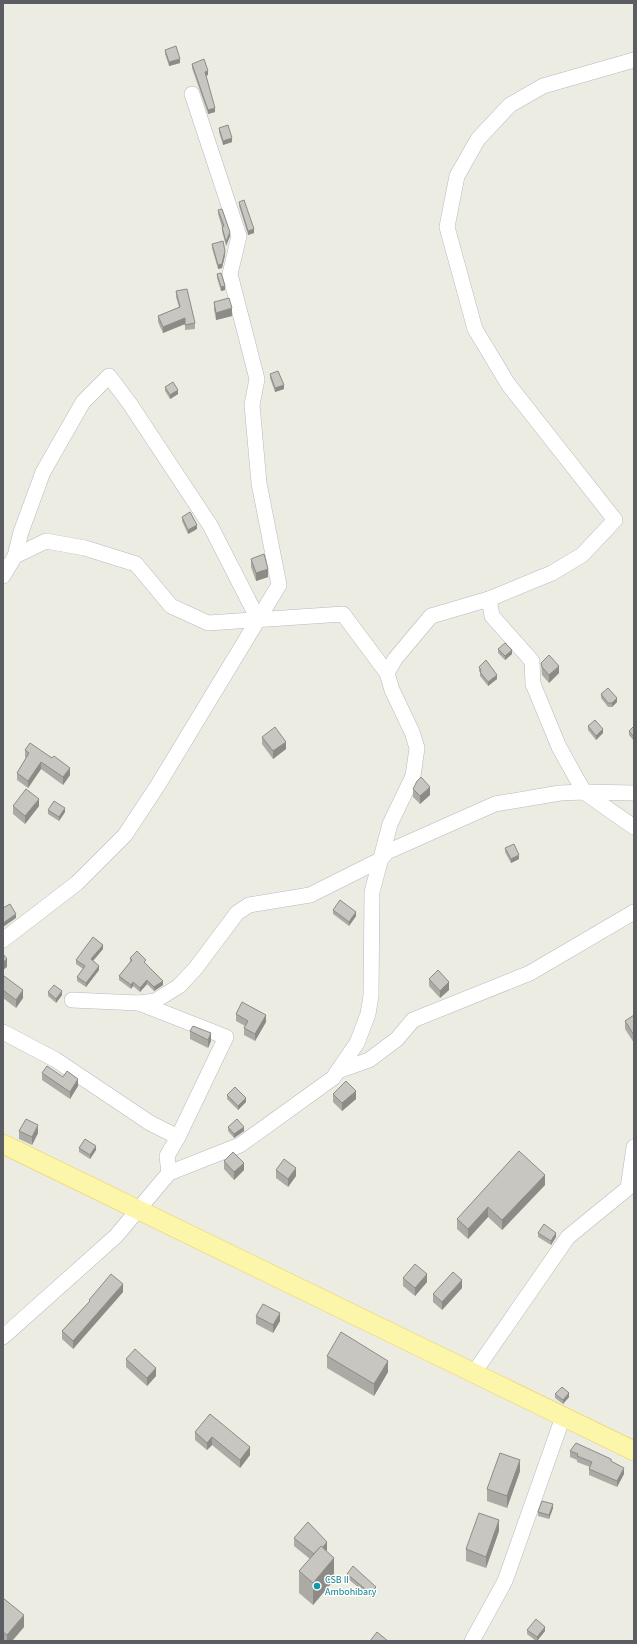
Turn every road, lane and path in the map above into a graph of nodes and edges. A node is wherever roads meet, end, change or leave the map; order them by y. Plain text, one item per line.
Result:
1 (634, 60) edge
2 (192, 94) dead end
3 (15, 556) junction
4 (3, 576) edge
5 (489, 599) junction
6 (258, 619) junction
7 (387, 673) junction
8 (584, 792) junction
9 (634, 793) edge
10 (634, 827) edge
11 (380, 860) junction
12 (634, 912) edge
13 (3, 940) edge
14 (72, 1000) dead end
15 (139, 1003) junction
16 (3, 1032) edge
17 (338, 1071) junction
18 (178, 1137) junction
19 (3, 1144) edge
20 (634, 1147) edge
21 (169, 1173) junction
22 (138, 1211) junction
23 (3, 1337) edge
24 (473, 1374) junction
25 (563, 1417) junction
26 (634, 1451) edge
27 (472, 1641) edge

1 - 5 street
2 - 6 street
3 - 4 street
3 - 6 street
3 - 6 street
5 - 7 street
5 - 8 street
6 - 7 street
6 - 13 street
7 - 11 street
8 - 9 street
8 - 10 street
8 - 11 street
11 - 15 street
11 - 17 street
12 - 17 street
14 - 15 street
15 - 18 street
16 - 18 street
17 - 21 street
18 - 21 street
19 - 22 main road
20 - 24 street
21 - 22 street
22 - 23 street
22 - 24 main road
24 - 25 main road
25 - 26 main road
25 - 27 street

